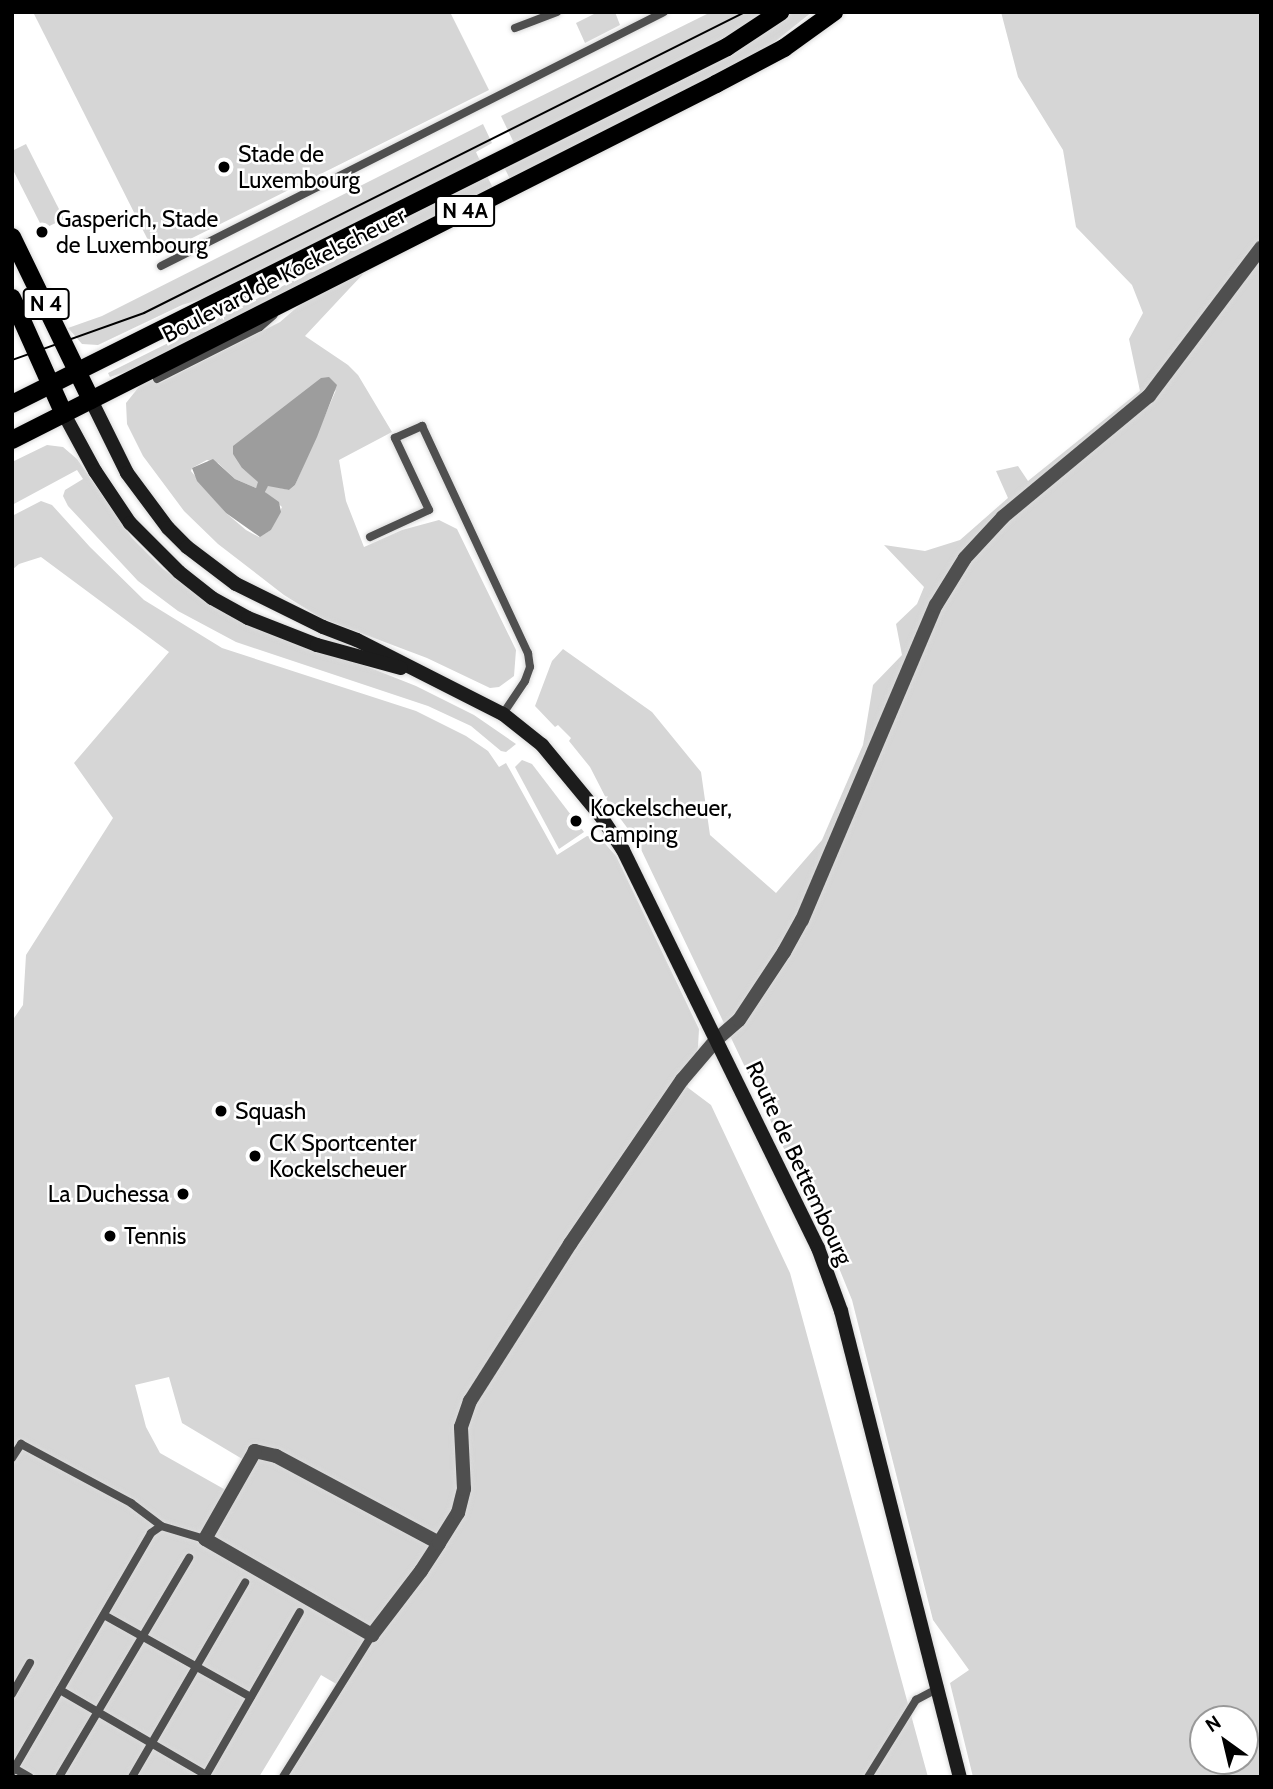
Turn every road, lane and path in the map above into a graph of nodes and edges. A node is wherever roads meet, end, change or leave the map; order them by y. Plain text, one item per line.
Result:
1 (557, 12) edge
2 (664, 12) edge
3 (780, 12) edge
4 (834, 12) edge
5 (515, 28) dead end
6 (12, 237) edge
7 (1261, 248) edge
8 (161, 266) dead end
9 (311, 289) junction
10 (12, 298) edge
11 (78, 372) junction
12 (157, 379) dead end
13 (50, 386) junction
14 (91, 400) junction
15 (12, 404) edge
16 (64, 414) junction
17 (12, 440) edge
18 (370, 537) dead end
19 (422, 673) junction
20 (503, 714) junction
21 (716, 1040) junction
22 (12, 1458) edge
23 (160, 1526) junction
24 (205, 1539) junction
25 (439, 1543) junction
26 (189, 1558) dead end
27 (245, 1583) dead end
28 (300, 1612) dead end
29 (104, 1615) junction
30 (372, 1636) junction
31 (142, 1637) junction
32 (30, 1663) dead end
33 (196, 1667) junction
34 (937, 1689) junction
35 (60, 1690) junction
36 (12, 1694) edge
37 (251, 1697) junction
38 (97, 1712) junction
39 (151, 1743) junction
40 (13, 1769) edge
41 (205, 1776) edge
42 (29, 1777) edge
43 (59, 1777) edge
44 (132, 1777) edge
45 (283, 1777) edge
46 (868, 1777) edge
47 (960, 1777) edge

1 - 5 lane
2 - 8 lane
3 - 11 main road, Boulevard de Kockelscheuer / N 4A
4 - 9 main road, Boulevard de Kockelscheuer / N 4A
6 - 11 main road, N 4
7 - 21 street
9 - 12 lane
9 - 14 main road, Boulevard de Kockelscheuer / N 4A
10 - 13 main road, N 4
11 - 13 main road, Boulevard de Kockelscheuer
11 - 14 main road, N 4
13 - 15 main road, Boulevard de Kockelscheuer
13 - 16 main road, N 4
14 - 16 main road, Boulevard de Kockelscheuer
14 - 19 main road, Route de Bettembourg
16 - 17 main road, Boulevard de Kockelscheuer
16 - 19 main road, Route de Bettembourg
18 - 20 lane
19 - 20 main road, Route de Bettembourg
20 - 21 main road, Route de Bettembourg
21 - 25 street
21 - 34 main road, Route de Bettembourg
22 - 23 lane
23 - 24 lane
23 - 29 lane
24 - 25 street
24 - 30 street
25 - 30 street
26 - 31 lane
27 - 33 lane
28 - 37 lane
29 - 31 lane
29 - 35 lane
30 - 45 lane
31 - 33 lane
31 - 38 lane
32 - 36 lane
33 - 37 lane
33 - 39 lane
34 - 46 lane
34 - 47 main road, Route de Bettembourg
35 - 38 lane
35 - 40 lane
37 - 41 lane
38 - 39 lane
38 - 43 lane
39 - 41 lane
39 - 44 lane
40 - 42 lane

